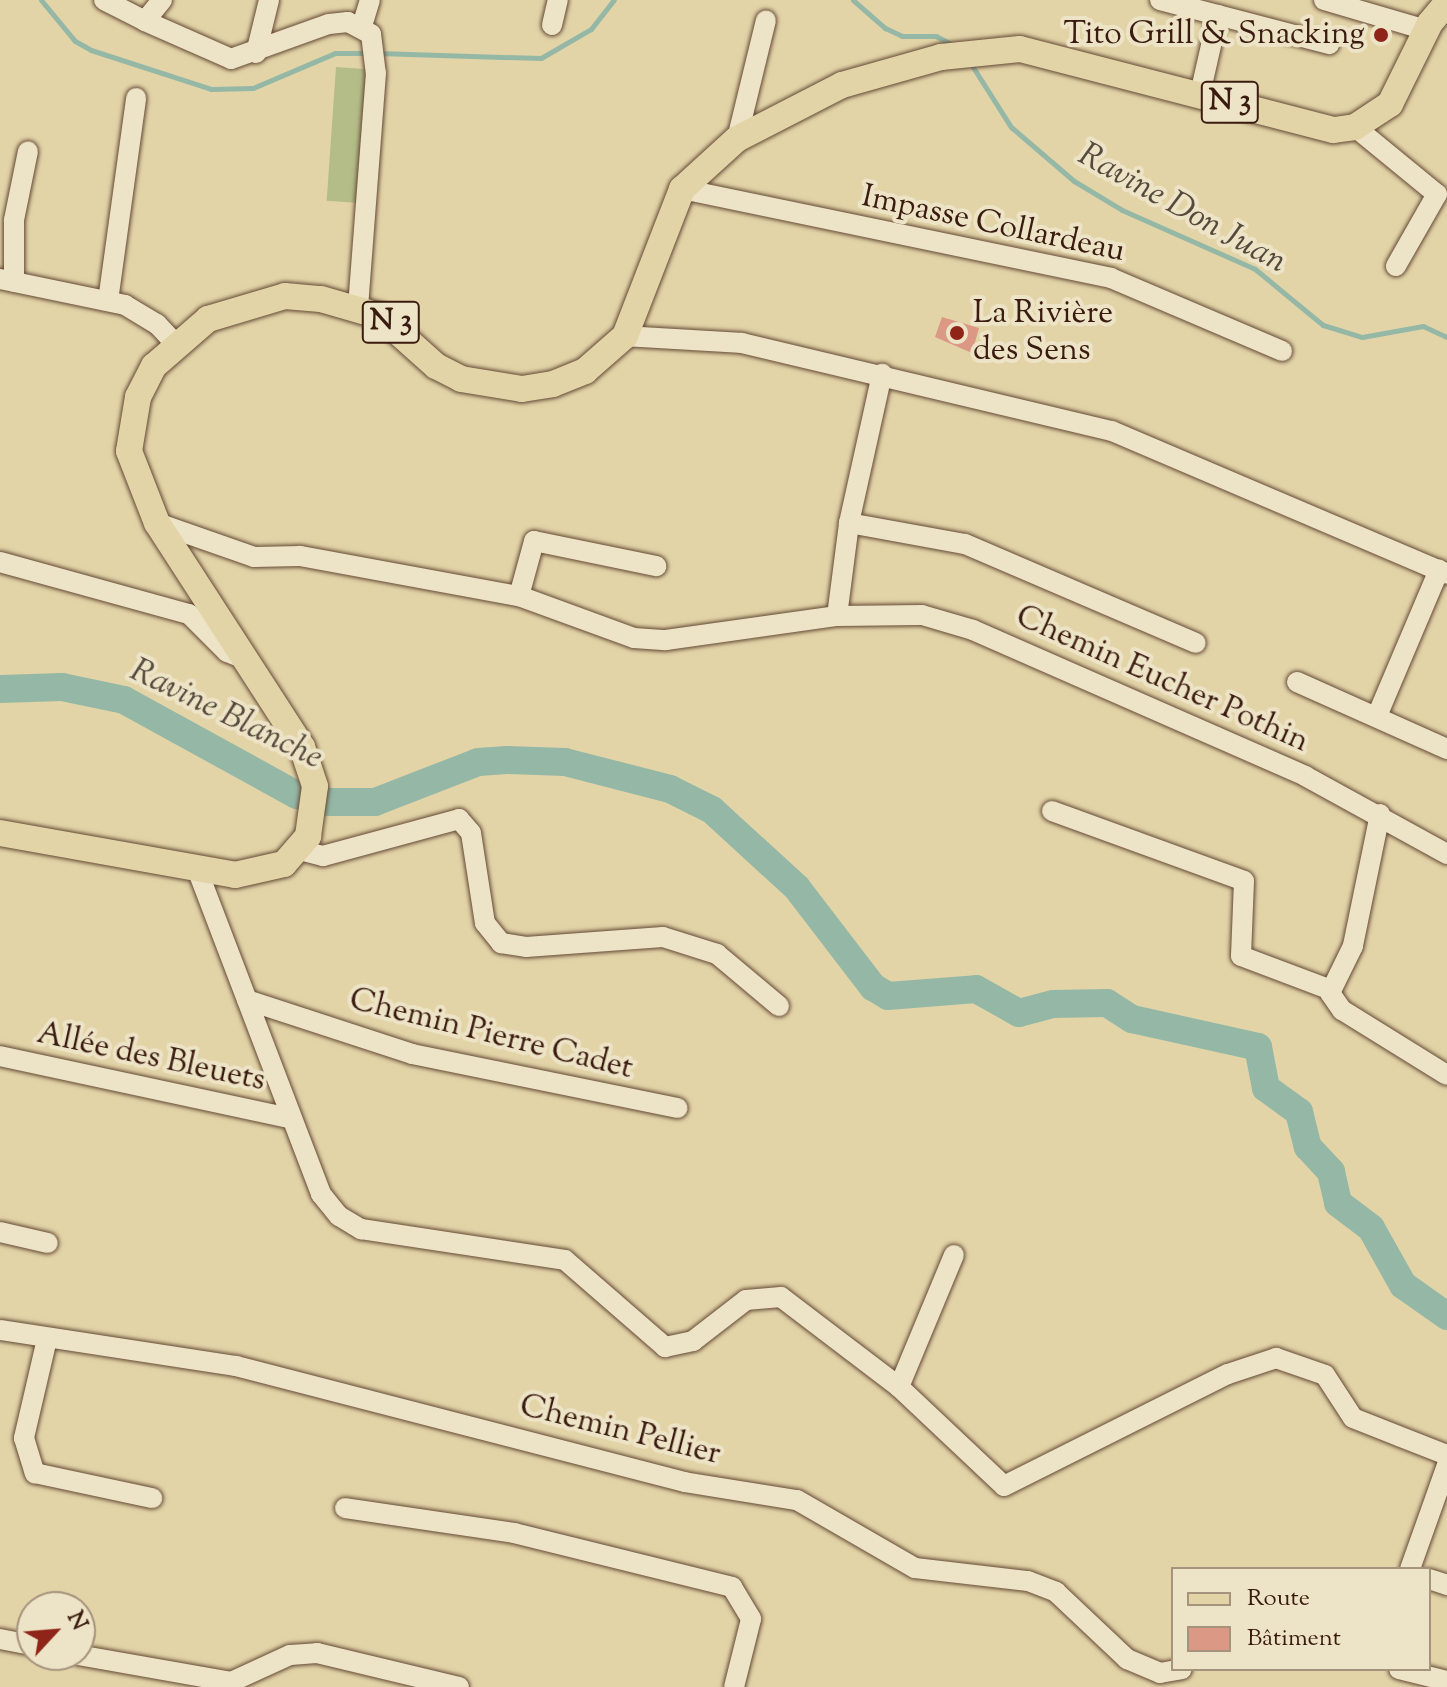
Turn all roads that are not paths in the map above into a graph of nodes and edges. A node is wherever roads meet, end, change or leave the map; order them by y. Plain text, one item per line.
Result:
1 (104, 0) edge
2 (162, 0) edge
3 (269, 0) edge
4 (370, 0) edge
5 (558, 0) edge
6 (1160, 0) edge
7 (1324, 0) edge
8 (1447, 3) edge
9 (1218, 15) junction
10 (1429, 18) edge
11 (766, 20) dead end
12 (145, 21) junction
13 (552, 25) dead end
14 (362, 26) junction
15 (1329, 44) dead end
16 (256, 53) junction
17 (1200, 94) junction
18 (136, 98) dead end
19 (1355, 127) junction
20 (737, 139) junction
21 (28, 151) dead end
22 (682, 189) junction
23 (1396, 266) dead end
24 (7, 280) edge
25 (108, 301) junction
26 (358, 308) junction
27 (625, 336) junction
28 (175, 343) junction
29 (1282, 351) dead end
30 (882, 374) junction
31 (157, 523) junction
32 (849, 523) junction
33 (0, 562) edge
34 (656, 566) dead end
35 (1443, 572) edge
36 (519, 596) junction
37 (837, 616) junction
38 (1196, 643) dead end
39 (245, 659) junction
40 (1297, 682) dead end
41 (1377, 716) junction
42 (1447, 749) edge
43 (1052, 811) dead end
44 (1380, 814) junction
45 (0, 833) edge
46 (304, 843) junction
47 (1447, 854) edge
48 (197, 869) junction
49 (1331, 990) junction
50 (247, 1000) junction
51 (779, 1006) dead end
52 (0, 1056) edge
53 (1447, 1075) edge
54 (678, 1108) dead end
55 (290, 1118) junction
56 (0, 1232) edge
57 (48, 1243) dead end
58 (954, 1255) dead end
59 (0, 1330) edge
60 (47, 1339) junction
61 (899, 1387) junction
62 (1447, 1455) edge
63 (1447, 1465) edge
64 (152, 1498) dead end
65 (345, 1508) dead end
66 (1411, 1567) edge
67 (96, 1658) edge
68 (1171, 1671) edge
69 (1407, 1671) edge
70 (1447, 1681) edge
71 (459, 1687) edge
72 (734, 1687) edge

1 - 12 street
2 - 12 street
3 - 16 street
4 - 14 street
5 - 13 street
6 - 9 street
7 - 10 street
8 - 10 main road
9 - 15 street
9 - 17 street
10 - 19 main road
11 - 20 street
12 - 16 street
14 - 16 street
14 - 26 street
17 - 19 main road, N 3
17 - 20 main road, N 3
18 - 25 street
19 - 23 street
20 - 22 main road, N 3
21 - 24 street
22 - 27 main road, N 3
22 - 29 street, Impasse Collardeau
24 - 25 street
25 - 28 street
26 - 27 main road, N 3
26 - 28 main road, N 3
27 - 30 street
28 - 31 main road, N 3
30 - 32 street
30 - 35 street
31 - 36 street, Chemin Eucher Pothin
31 - 39 main road, N 3
32 - 37 street
32 - 38 street
33 - 39 street
34 - 36 street
35 - 41 street
36 - 37 street, Chemin Eucher Pothin
37 - 44 street, Chemin Eucher Pothin
39 - 46 main road, N 3
40 - 41 street
41 - 42 street
43 - 49 street
44 - 47 street, Chemin Eucher Pothin
44 - 49 street
45 - 48 main road
46 - 48 main road
46 - 51 street
48 - 50 street
49 - 53 street
50 - 54 street, Chemin Pierre Cadet
50 - 55 street
52 - 55 street, Allée des Bleuets
55 - 61 street
56 - 57 street
58 - 61 street
59 - 60 street, Chemin Pellier
60 - 64 street
60 - 68 street, Chemin Pellier
61 - 62 street
63 - 66 street
65 - 72 street
67 - 71 street
69 - 70 street

